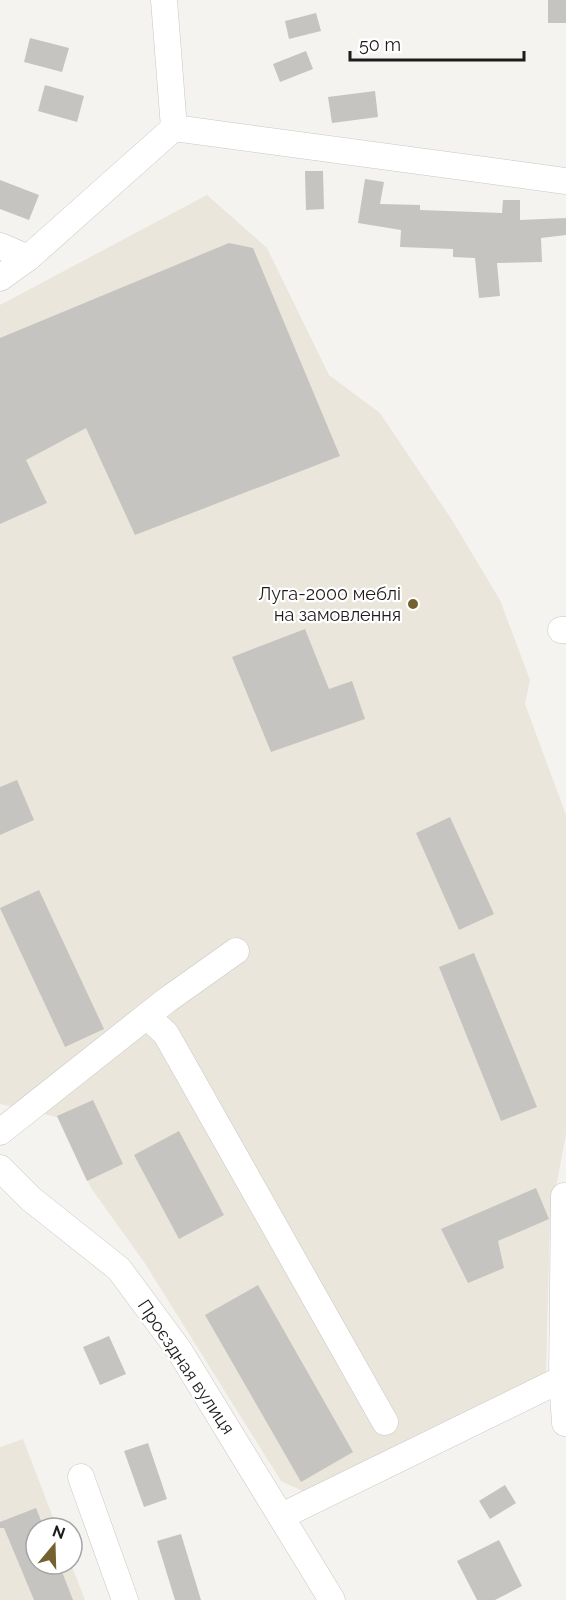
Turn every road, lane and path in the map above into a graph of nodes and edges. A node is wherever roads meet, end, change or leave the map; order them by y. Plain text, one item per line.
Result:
1 (164, 0) edge
2 (174, 128) junction
3 (566, 181) edge
4 (0, 246) edge
5 (28, 258) junction
6 (0, 278) edge
7 (236, 951) dead end
8 (147, 1016) junction
9 (0, 1132) edge
10 (0, 1168) edge
11 (564, 1196) dead end
12 (562, 1379) junction
13 (385, 1422) dead end
14 (565, 1423) edge
15 (81, 1478) dead end
16 (282, 1516) junction
17 (125, 1600) edge
18 (332, 1600) edge

1 - 2 street
2 - 3 street
2 - 5 street
4 - 5 street
5 - 6 street
7 - 8 street
8 - 9 street
8 - 13 street
10 - 16 street, Проєздная вулиця
11 - 12 street
12 - 14 street
12 - 16 street
15 - 17 street
16 - 18 street, Проєздная вулиця

